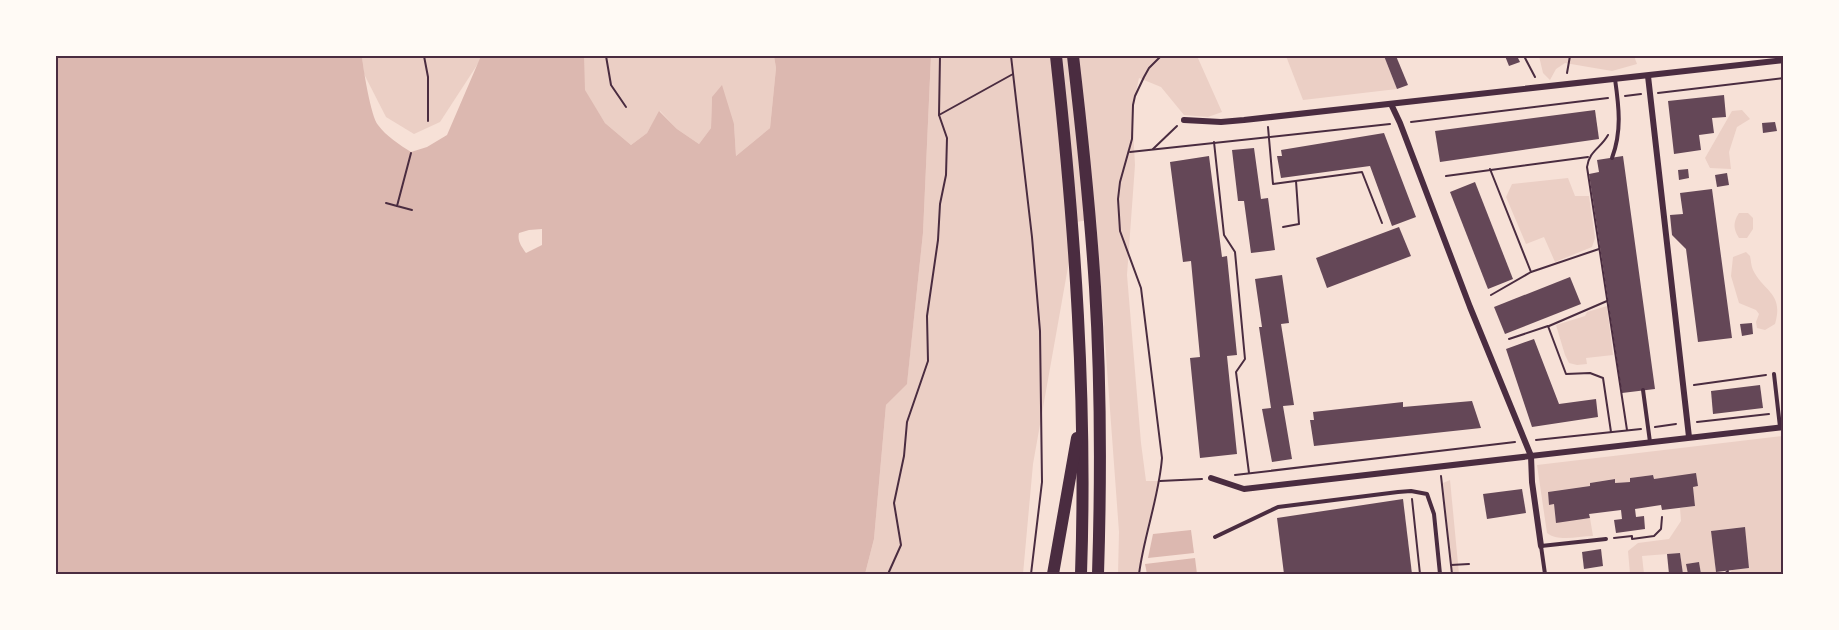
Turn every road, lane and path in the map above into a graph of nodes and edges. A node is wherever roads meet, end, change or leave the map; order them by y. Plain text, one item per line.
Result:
1 (424, 56) edge
2 (606, 56) edge
3 (940, 56) edge
4 (1011, 56) edge
5 (1056, 56) edge
6 (1073, 56) edge
7 (1161, 56) edge
8 (1524, 56) edge
9 (1570, 56) edge
10 (1784, 60) edge
11 (1014, 74) junction
12 (1648, 76) junction
13 (1784, 78) edge
14 (1615, 79) junction
15 (1568, 85) junction
16 (1544, 87) junction
17 (1650, 93) junction
18 (1617, 96) junction
19 (1391, 104) junction
20 (1610, 106) dead end
21 (626, 107) dead end
22 (939, 115) junction
23 (1268, 118) junction
24 (1184, 120) joint
25 (428, 121) dead end
26 (1400, 123) junction
27 (1610, 132) dead end
28 (1269, 136) junction
29 (1214, 142) junction
30 (1153, 149) junction
31 (1130, 152) junction
32 (411, 153) dead end
33 (1588, 157) junction
34 (1612, 158) dead end
35 (1490, 169) junction
36 (1446, 176) dead end
37 (1296, 181) junction
38 (386, 204) dead end
39 (397, 206) junction
40 (412, 210) dead end
41 (1382, 223) dead end
42 (1282, 226) dead end
43 (1599, 249) junction
44 (1531, 272) junction
45 (1491, 296) dead end
46 (1607, 301) junction
47 (1548, 326) junction
48 (1509, 339) dead end
49 (1773, 374) joint
50 (1693, 385) dead end
51 (1643, 390) dead end
52 (1698, 413) dead end
53 (1778, 413) junction
54 (1082, 416) junction
55 (1699, 422) junction
56 (1687, 423) junction
57 (1782, 427) edge
58 (1648, 428) junction
59 (1627, 430) junction
60 (1611, 432) junction
61 (1689, 438) junction
62 (1525, 441) junction
63 (1650, 442) junction
64 (1531, 456) junction
65 (1249, 473) junction
66 (1211, 478) junction
67 (1160, 481) junction
68 (1443, 483) dead end
69 (1411, 491) junction
70 (1662, 517) dead end
71 (1631, 531) dead end
72 (1632, 536) junction
73 (1215, 537) dead end
74 (1606, 539) joint
75 (1541, 546) junction
76 (1468, 564) dead end
77 (1451, 565) junction
78 (1728, 571) dead end
79 (888, 574) edge
80 (1031, 574) edge
81 (1053, 574) edge
82 (1081, 574) edge
83 (1098, 574) edge
84 (1139, 574) edge
85 (1420, 574) edge
86 (1440, 574) edge
87 (1452, 574) edge
88 (1545, 574) edge
89 (1724, 574) edge

1 - 25 path
2 - 21 path
3 - 22 path
4 - 11 path
5 - 54 highway
6 - 83 highway
7 - 31 path
8 - 16 path
9 - 15 path
10 - 12 street
11 - 22 path
11 - 80 path
12 - 14 street
12 - 17 street
13 - 17 path
14 - 15 street
14 - 18 lane
15 - 16 street
16 - 19 street
17 - 18 path
17 - 56 street
18 - 34 lane
19 - 23 street
19 - 26 street
20 - 26 path
22 - 79 path
23 - 24 street
23 - 28 path
24 - 30 path
26 - 28 path
26 - 62 street
27 - 33 path
28 - 29 path
28 - 37 path
29 - 30 path
29 - 65 path
30 - 31 path
31 - 67 path
32 - 39 path
33 - 35 path
33 - 43 path
35 - 36 path
35 - 44 path
37 - 41 path
37 - 42 path
38 - 39 path
39 - 40 path
43 - 44 path
43 - 46 path
44 - 45 path
46 - 47 path
46 - 59 path
47 - 48 path
47 - 60 path
49 - 50 path
49 - 53 lane
51 - 58 lane
52 - 55 path
53 - 55 path
53 - 57 lane
54 - 81 highway
54 - 82 highway
55 - 56 path
56 - 58 path
56 - 61 street
57 - 61 street
58 - 59 path
58 - 63 lane
59 - 60 path
60 - 62 path
61 - 63 street
62 - 64 street
62 - 65 path
63 - 64 street
64 - 66 street
64 - 75 street
65 - 66 path
66 - 67 path
67 - 84 path
68 - 77 path
69 - 73 lane
69 - 85 path
69 - 86 lane
70 - 72 path
71 - 72 path
72 - 74 path
74 - 75 lane
75 - 88 lane
76 - 77 path
77 - 87 path
78 - 89 path

